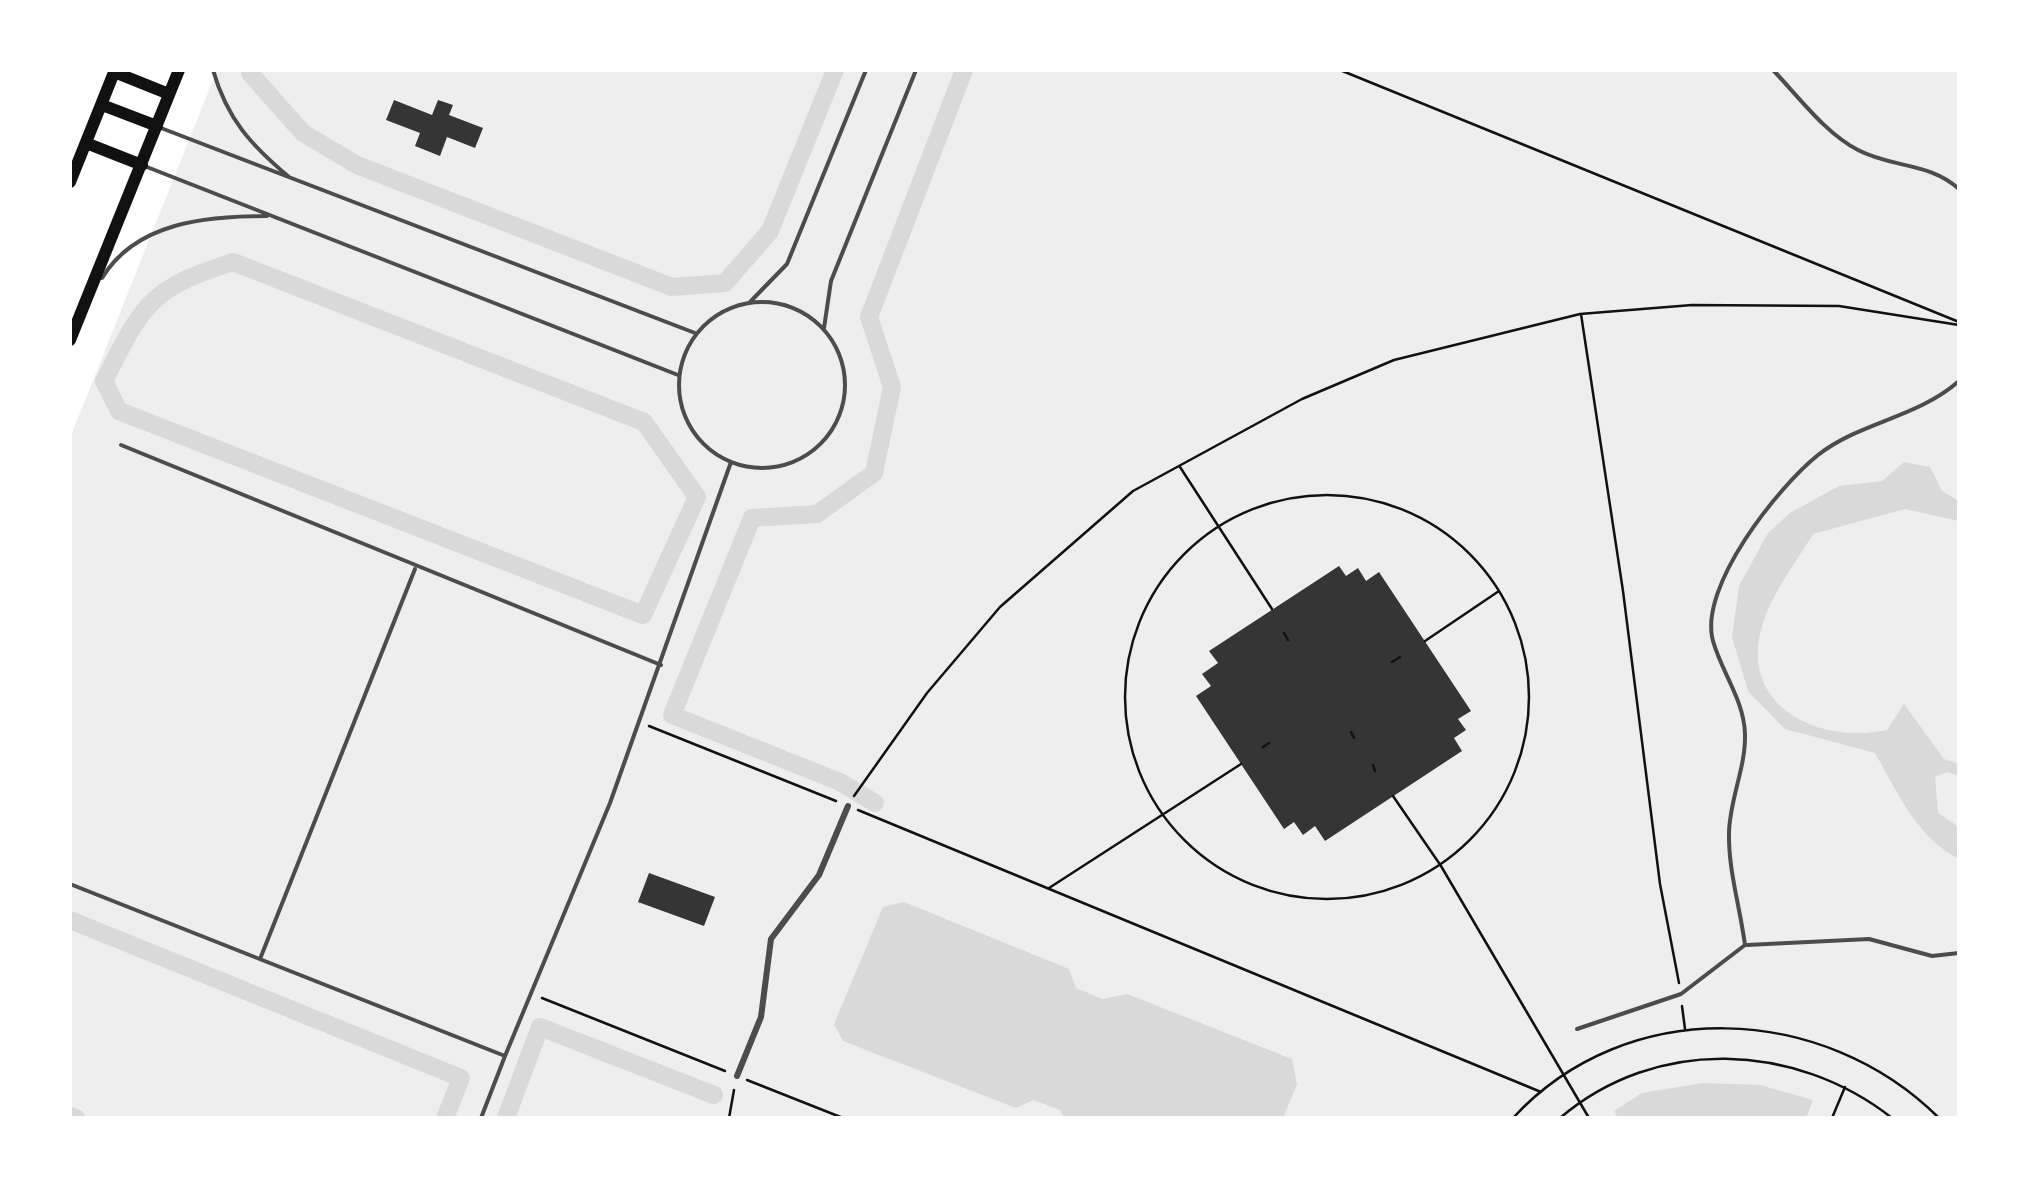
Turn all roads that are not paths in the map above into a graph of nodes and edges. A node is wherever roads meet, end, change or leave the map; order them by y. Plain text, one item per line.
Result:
1 (179, 70) edge
2 (213, 70) edge
3 (866, 70) edge
4 (916, 70) edge
5 (1772, 70) edge
6 (115, 71) edge
7 (169, 94) junction
8 (102, 105) junction
9 (156, 126) junction
10 (86, 143) junction
11 (142, 165) junction
12 (293, 180) junction
13 (70, 182) edge
14 (1959, 190) edge
15 (272, 216) junction
16 (750, 302) junction
17 (81, 312) junction
18 (824, 329) junction
19 (695, 334) junction
20 (70, 340) edge
21 (678, 375) junction
22 (1959, 381) edge
23 (120, 445) dead end
24 (731, 462) junction
25 (416, 567) junction
26 (661, 665) junction
27 (848, 806) road end
28 (70, 884) edge
29 (1745, 945) junction
30 (1959, 954) edge
31 (260, 959) junction
32 (1576, 1029) dead end
33 (505, 1056) junction
34 (737, 1076) road end
35 (481, 1118) edge

1 - 7 main road
2 - 12 lane
3 - 16 lane
4 - 18 lane
5 - 14 lane
6 - 7 main road
6 - 8 main road
7 - 9 main road
8 - 9 main road
8 - 10 main road
9 - 11 main road
9 - 12 lane
10 - 11 main road
10 - 13 main road
11 - 15 lane
11 - 17 main road
12 - 19 lane
15 - 17 lane
15 - 21 lane
16 - 18 lane
16 - 19 lane
17 - 20 main road
18 - 24 lane
19 - 21 lane
21 - 24 lane
22 - 29 lane
23 - 25 lane
24 - 26 lane
25 - 26 lane
25 - 31 lane
26 - 33 lane
27 - 34 street
28 - 31 lane
29 - 30 lane
29 - 32 lane
31 - 33 lane
33 - 35 lane

